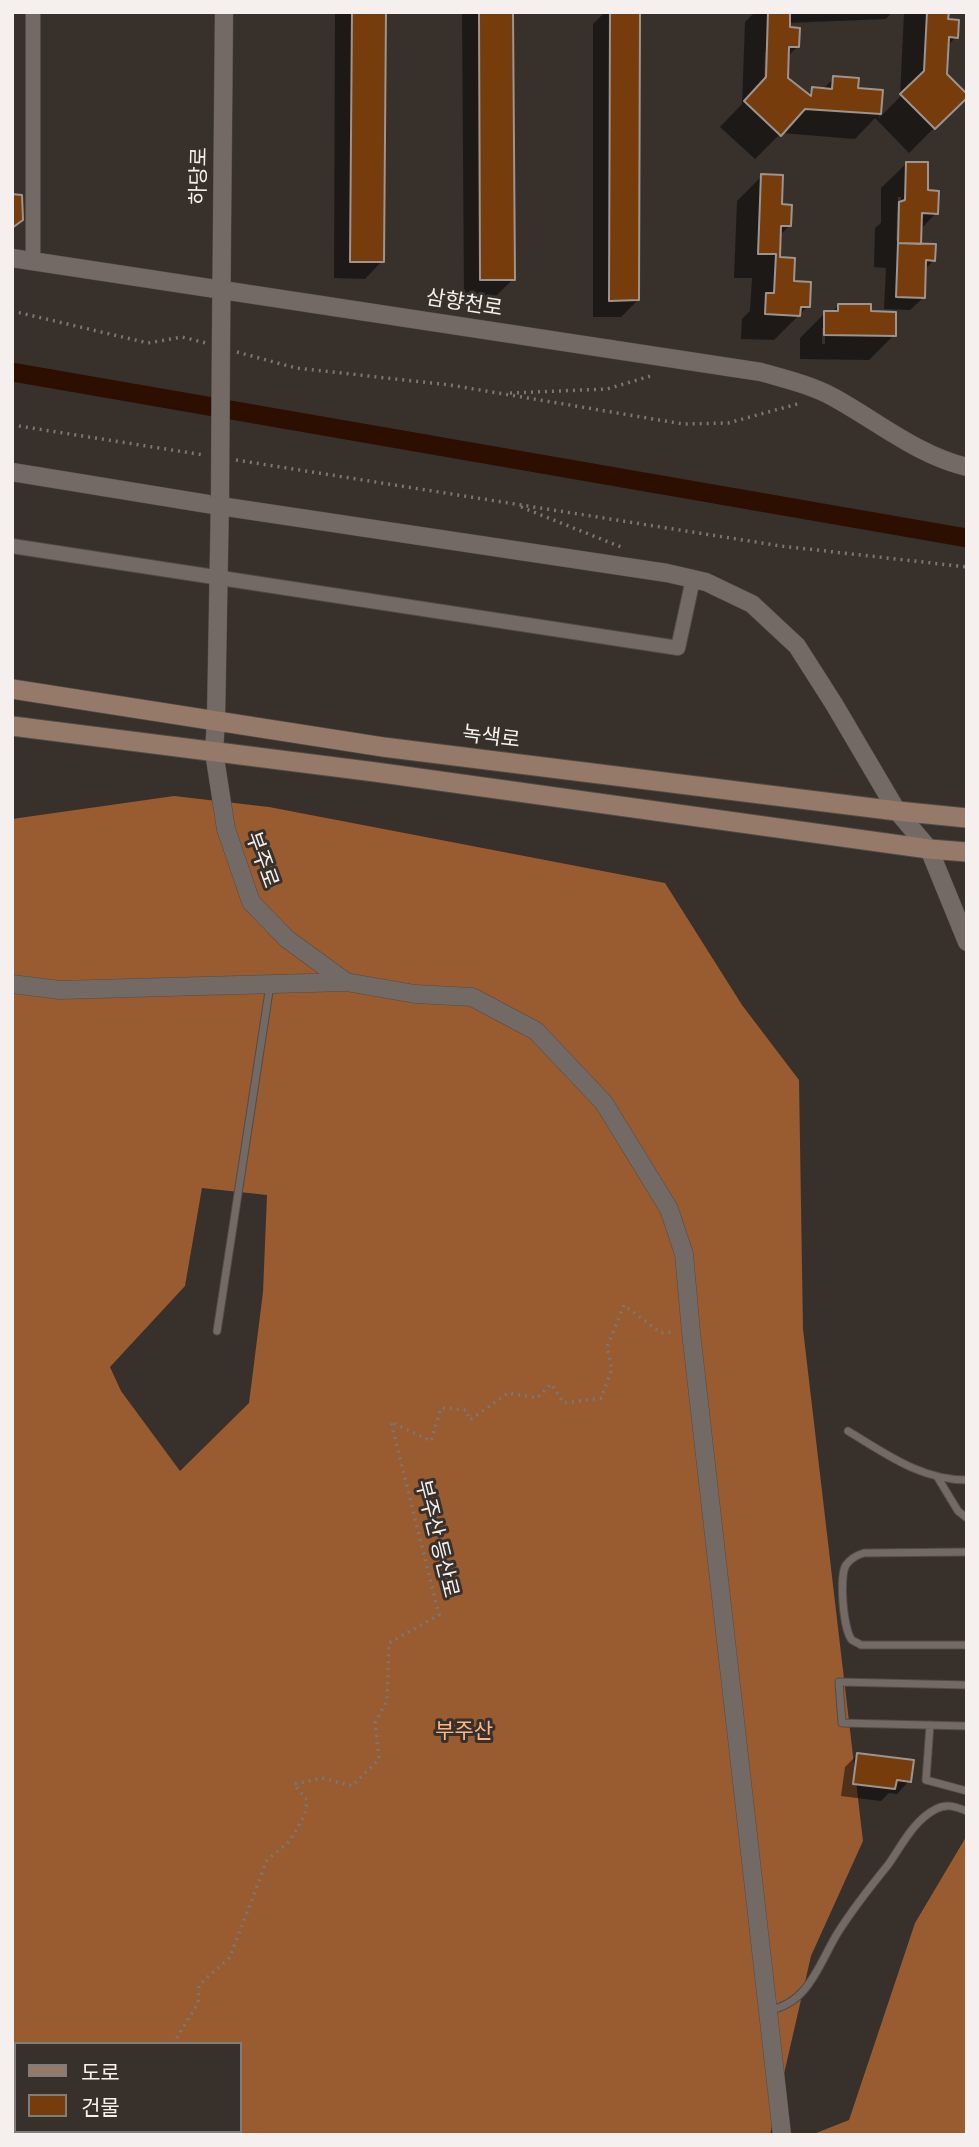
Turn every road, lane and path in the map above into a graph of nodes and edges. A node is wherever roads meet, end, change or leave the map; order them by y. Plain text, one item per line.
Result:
1 (33, 12) edge
2 (225, 12) edge
3 (12, 258) edge
4 (33, 261) junction
5 (221, 291) junction
6 (12, 311) edge
7 (220, 344) junction
8 (658, 374) dead end
9 (501, 393) junction
10 (830, 395) junction
11 (12, 425) edge
12 (206, 456) dead end
13 (232, 460) dead end
14 (967, 467) edge
15 (12, 472) edge
16 (220, 501) junction
17 (512, 504) junction
18 (12, 546) edge
19 (621, 548) dead end
20 (967, 567) edge
21 (219, 579) junction
22 (693, 579) junction
23 (12, 689) edge
24 (216, 720) junction
25 (12, 726) edge
26 (214, 752) junction
27 (897, 811) junction
28 (967, 818) edge
29 (929, 849) junction
30 (967, 852) edge
31 (967, 942) edge
32 (346, 982) junction
33 (12, 984) edge
34 (270, 984) junction
35 (217, 1331) dead end
36 (691, 1332) junction
37 (848, 1431) dead end
38 (938, 1478) junction
39 (967, 1480) edge
40 (967, 1518) edge
41 (967, 1552) edge
42 (967, 1645) edge
43 (967, 1685) edge
44 (930, 1725) junction
45 (967, 1726) edge
46 (967, 1791) edge
47 (967, 1811) edge
48 (768, 2010) junction
49 (174, 2042) edge
50 (782, 2135) edge

1 - 4 street
2 - 5 street, 하당로
3 - 4 street, 삼향천로
4 - 5 street, 삼향천로
5 - 7 street, 하당로
5 - 10 street, 삼향천로
6 - 7 path
7 - 9 path
7 - 16 street, 하당로, bridge
8 - 9 path
9 - 10 path
10 - 14 street, 삼향천로
11 - 12 path
13 - 17 path
15 - 16 street
16 - 21 street
16 - 22 street
17 - 19 path
17 - 20 path
18 - 21 street
21 - 22 street
21 - 24 street
22 - 27 street
23 - 24 main road, 녹색로
24 - 26 street
24 - 27 main road, 녹색로
25 - 26 main road
26 - 29 main road
26 - 32 street, 부주로
27 - 28 main road, 녹색로
27 - 29 street
29 - 30 main road
29 - 31 street
32 - 34 street
32 - 36 street
33 - 34 street
34 - 35 lane
36 - 48 street
36 - 49 path, 부주산 등산로
37 - 38 lane
38 - 39 lane
38 - 40 lane
41 - 42 lane
43 - 44 lane
44 - 45 lane
44 - 46 lane
47 - 48 lane
48 - 50 street

